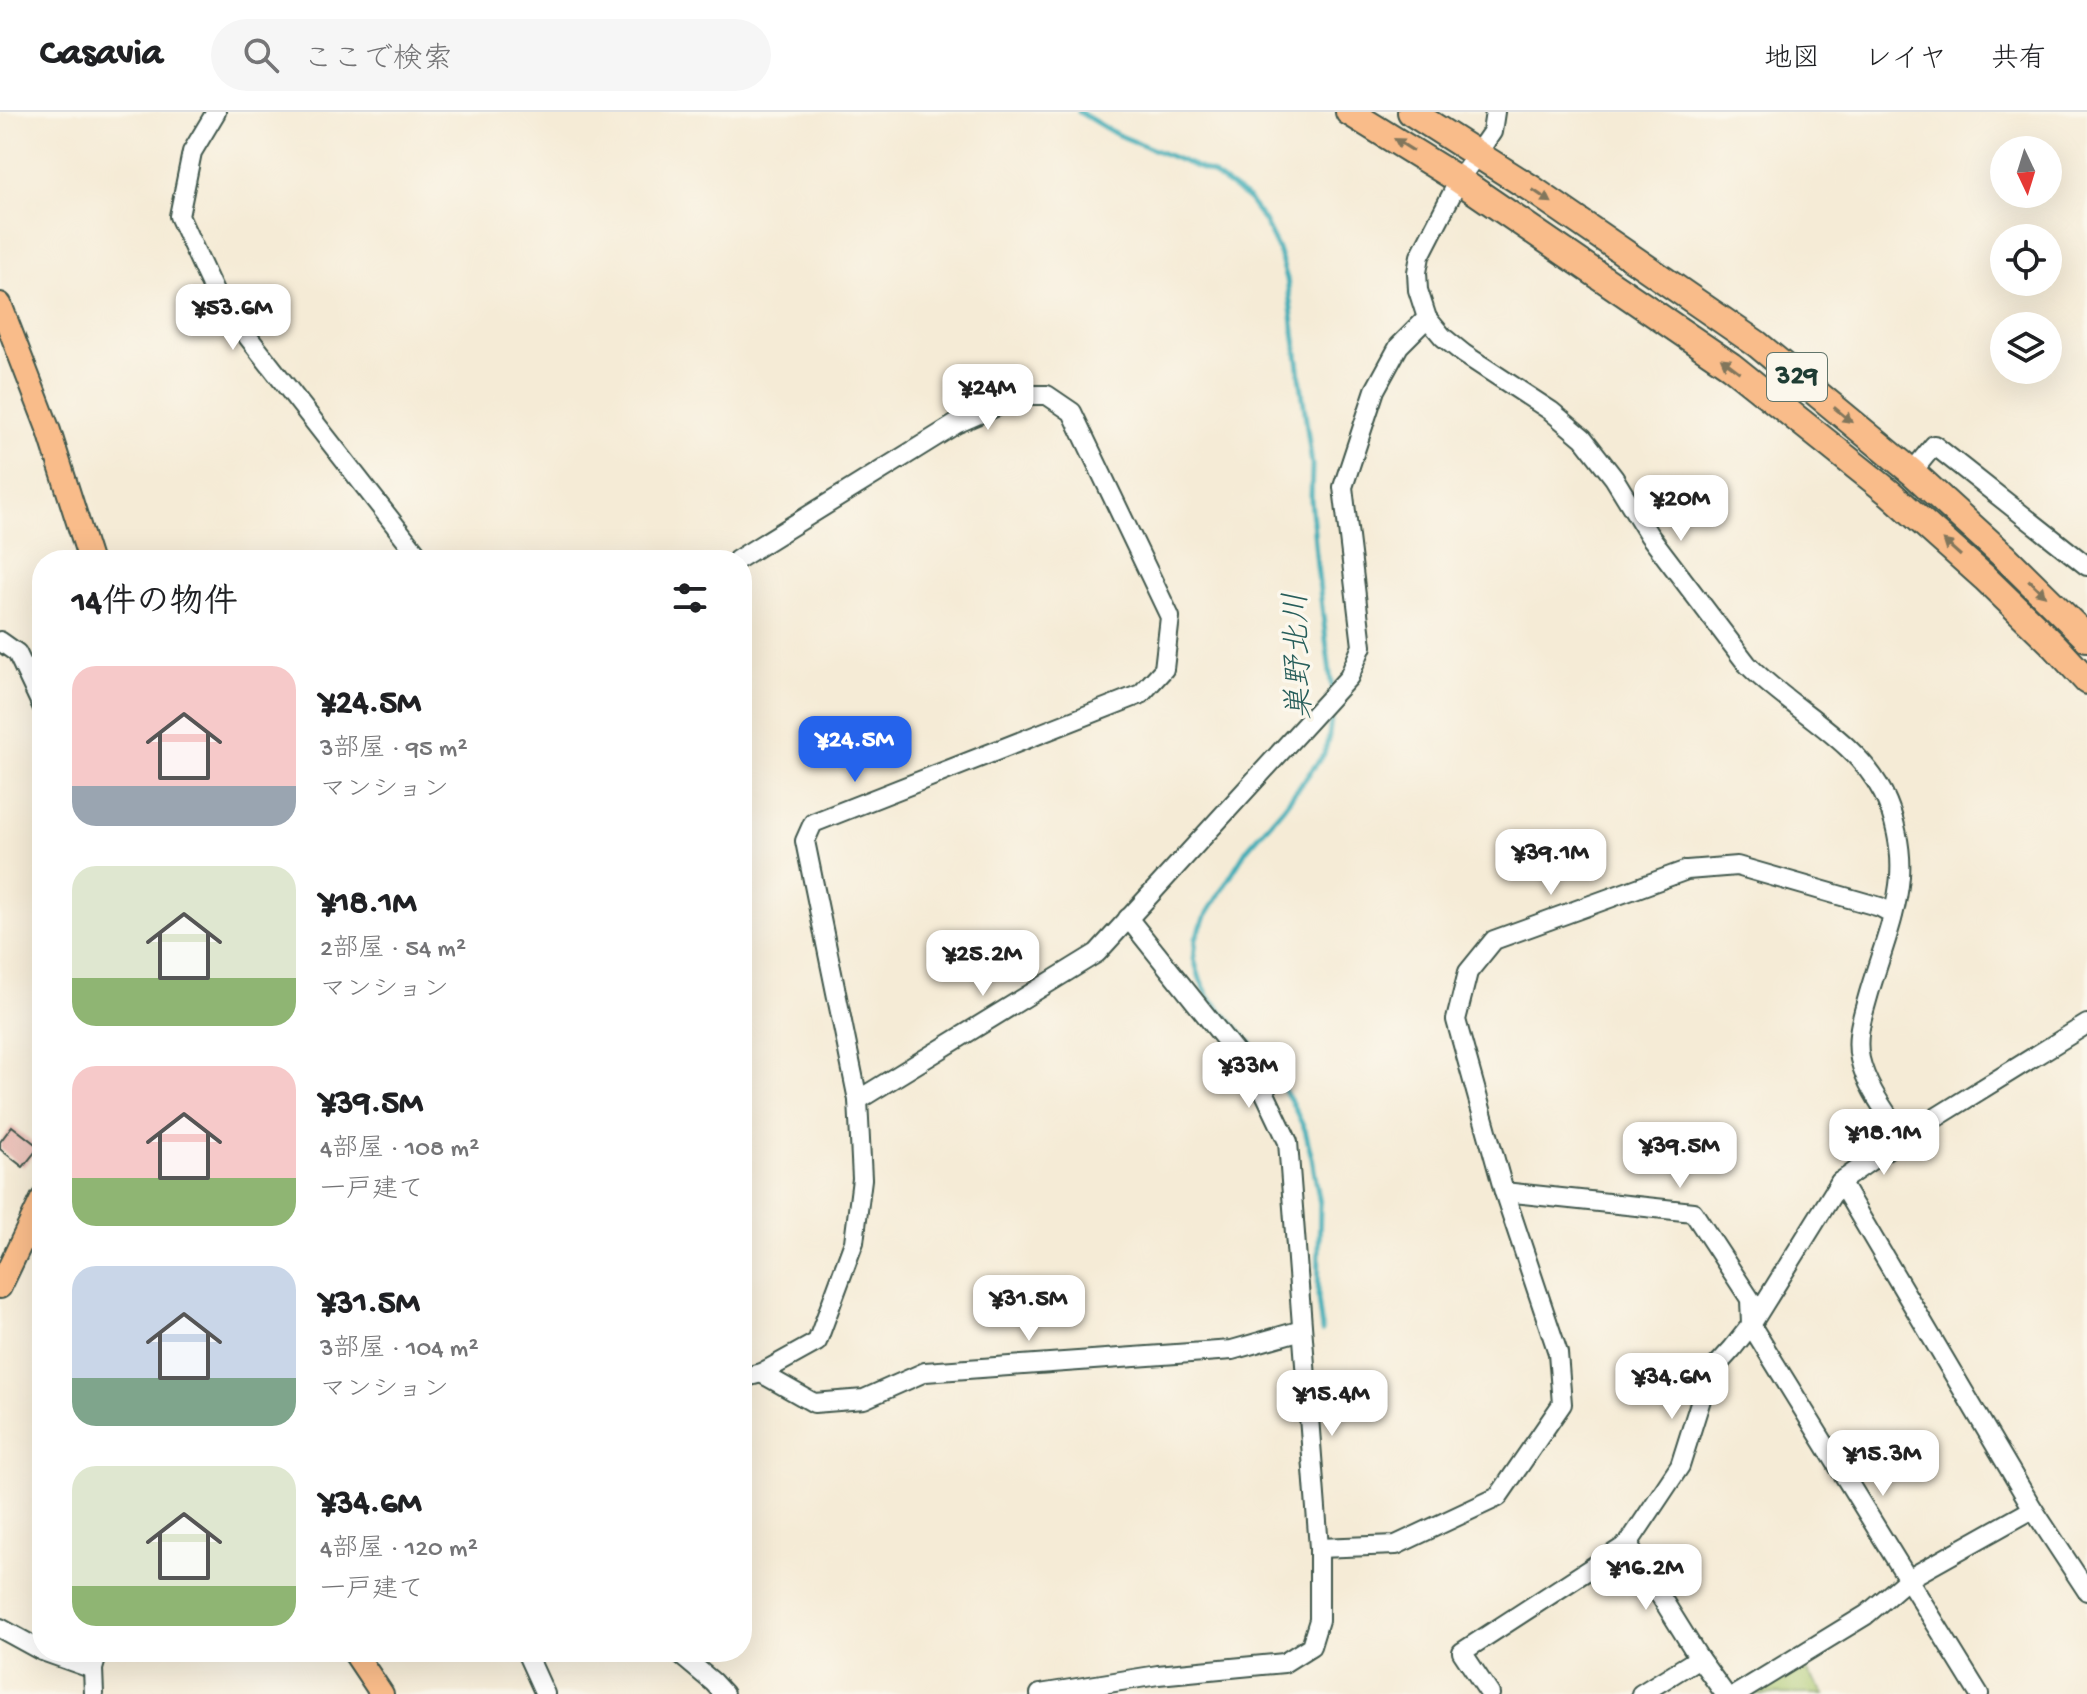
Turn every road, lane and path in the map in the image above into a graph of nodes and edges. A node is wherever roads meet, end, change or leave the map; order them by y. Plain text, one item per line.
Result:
1 (216, 112) edge
2 (1349, 112) edge
3 (1411, 112) edge
4 (1495, 112) edge
5 (1477, 154) junction
6 (1459, 180) junction
7 (0, 304) edge
8 (1427, 318) junction
9 (1912, 472) junction
10 (87, 550) edge
11 (414, 550) edge
12 (752, 551) edge
13 (2087, 566) edge
14 (2087, 638) edge
15 (0, 641) edge
16 (2087, 681) edge
17 (32, 685) edge
18 (1893, 914) junction
19 (1128, 918) junction
20 (2087, 1024) edge
21 (858, 1100) junction
22 (1903, 1138) junction
23 (1840, 1182) junction
24 (1504, 1192) junction
25 (32, 1220) edge
26 (0, 1287) edge
27 (1751, 1325) junction
28 (1302, 1330) junction
29 (761, 1373) junction
30 (752, 1375) edge
31 (2033, 1509) junction
32 (1628, 1544) junction
33 (1319, 1548) junction
34 (1908, 1579) junction
35 (2087, 1591) edge
36 (0, 1628) edge
37 (32, 1645) edge
38 (1699, 1658) junction
39 (96, 1662) edge
40 (361, 1662) edge
41 (531, 1662) edge
42 (689, 1662) edge
43 (1158, 1684) edge
44 (94, 1694) edge
45 (382, 1694) edge
46 (545, 1694) edge
47 (724, 1694) edge
48 (1040, 1694) edge
49 (1490, 1694) edge
50 (1641, 1694) edge
51 (1725, 1694) edge
52 (1737, 1694) edge
53 (1979, 1694) edge

1 - 11 street
6 -> 2 highway, 329
3 - 5 highway, 329
4 - 5 street
5 - 6 street
5 -> 9 highway, 329
6 - 8 street
16 -> 6 highway, 329
7 - 10 main road
8 - 18 street
8 - 19 street
9 - 13 street
9 -> 14 highway, 329
12 - 21 street
15 - 17 street
18 - 22 street
18 - 24 street
19 - 21 street
19 - 28 street
20 - 22 street
21 - 29 street
22 - 23 street
23 - 27 street
23 - 31 street
24 - 27 street
24 - 33 street
25 - 26 main road
27 - 32 street
27 - 34 street
28 - 29 street
28 - 33 street
29 - 30 street
31 - 34 street
31 - 35 street
32 - 38 street
32 - 49 street
33 - 43 street
34 - 52 street
34 - 53 street
36 - 37 street
38 - 50 street
38 - 51 street
39 - 44 street
40 - 45 main road
41 - 46 street
42 - 47 street
43 - 48 street

